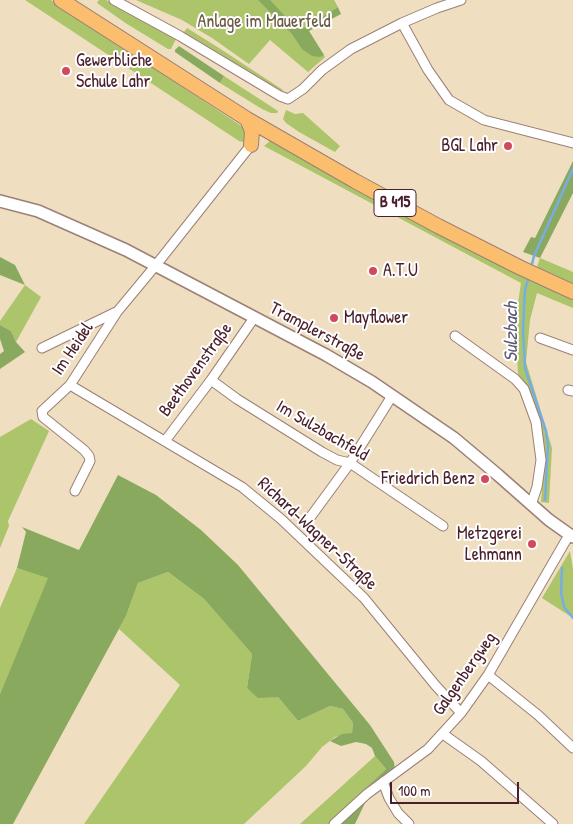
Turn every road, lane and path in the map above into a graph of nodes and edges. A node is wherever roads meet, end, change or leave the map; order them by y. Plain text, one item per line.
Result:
1 (61, 0) edge
2 (114, 0) edge
3 (461, 0) edge
4 (402, 23) junction
5 (247, 119) junction
6 (274, 134) junction
7 (573, 143) edge
8 (251, 145) junction
9 (0, 200) edge
10 (156, 265) junction
11 (573, 292) edge
12 (117, 312) junction
13 (254, 318) junction
14 (456, 336) dead end
15 (540, 338) dead end
16 (42, 348) dead end
17 (573, 350) edge
18 (211, 380) junction
19 (70, 385) junction
20 (392, 396) junction
21 (165, 441) junction
22 (350, 463) junction
23 (75, 491) dead end
24 (530, 505) junction
25 (309, 519) dead end
26 (443, 526) dead end
27 (571, 536) edge
28 (488, 675) junction
29 (461, 713) junction
30 (443, 734) junction
31 (573, 748) edge
32 (383, 782) junction
33 (334, 824) edge
34 (409, 824) edge
35 (553, 824) edge

1 - 5 main road, B 415
2 - 4 street
3 - 4 street
4 - 7 street
5 - 6 main road, B 415
5 - 8 main road
6 - 8 main road
6 - 11 main road, B 415
8 - 10 street
9 - 10 street, Tramplerstraße
10 - 12 street, Im Heidel
10 - 13 street, Tramplerstraße
12 - 16 street
12 - 19 street, Im Heidel
13 - 18 street, Beethovenstraße
13 - 20 street, Tramplerstraße
14 - 24 street
15 - 17 street
18 - 21 street, Beethovenstraße
18 - 22 street, Im Sulzbachfeld
19 - 21 street, Richard-Wagner-Straße
19 - 23 street, Im Heidel
20 - 22 street
20 - 24 street, Tramplerstraße
21 - 29 street, Richard-Wagner-Straße
22 - 25 street
22 - 26 street, Im Sulzbachfeld
24 - 27 street, Tramplerstraße
27 - 28 street, Galgenbergweg
28 - 29 street, Galgenbergweg
28 - 31 street
29 - 30 street, Galgenbergweg
30 - 32 street, Galgenbergweg
30 - 35 street
32 - 33 street, Galgenbergweg
32 - 34 street

